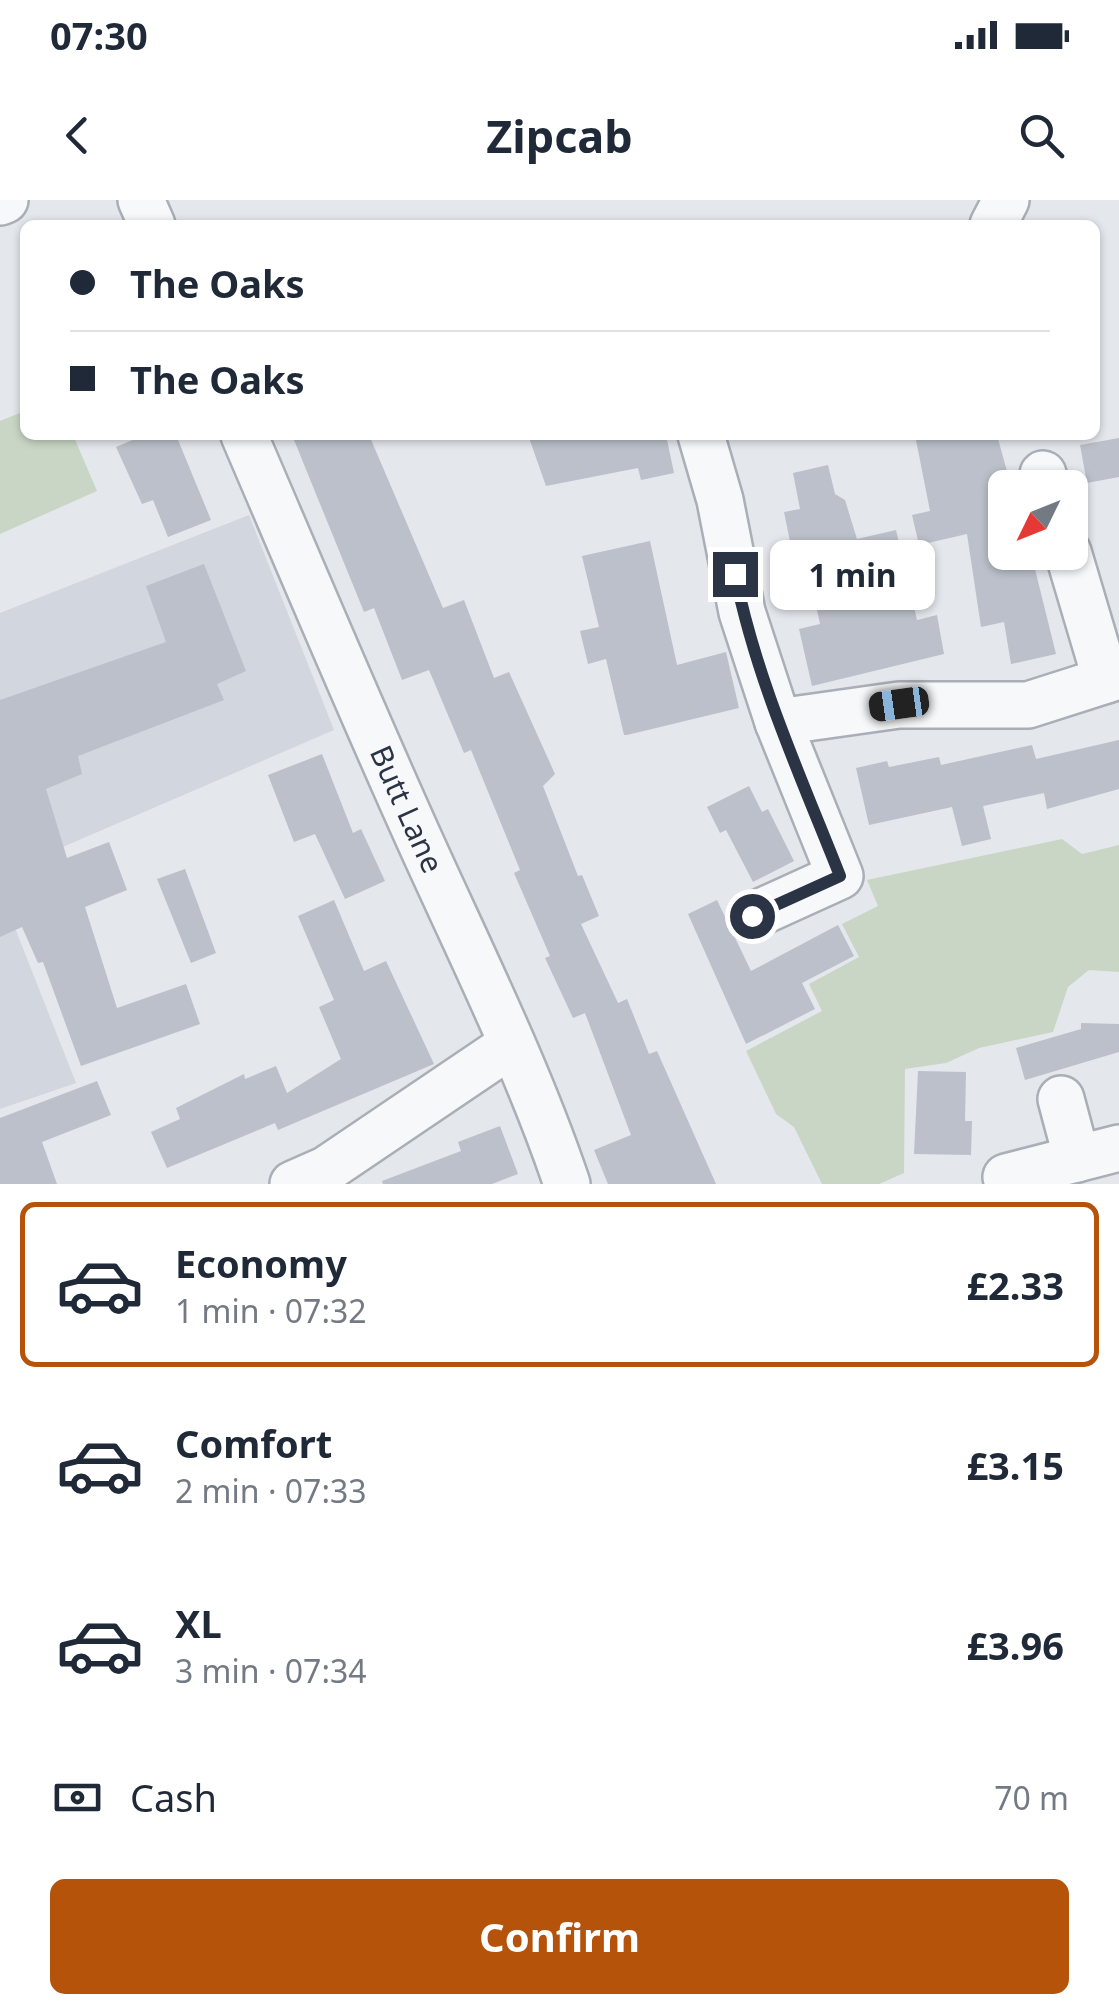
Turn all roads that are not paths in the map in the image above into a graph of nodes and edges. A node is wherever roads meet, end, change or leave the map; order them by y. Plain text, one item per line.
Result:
1 (246, 440) edge
2 (702, 440) edge
3 (1074, 570) edge
4 (1113, 678) edge
5 (778, 722) junction
6 (752, 916) dead end
7 (512, 1044) junction
8 (1061, 1099) dead end
9 (1098, 1154) edge
10 (1006, 1177) dead end
11 (292, 1184) edge
12 (567, 1184) edge

1 - 7 street, Butt Lane
2 - 5 street
3 - 4 street
4 - 5 street
5 - 6 street
7 - 11 street
7 - 12 street, Butt Lane
8 - 9 street
9 - 10 street

